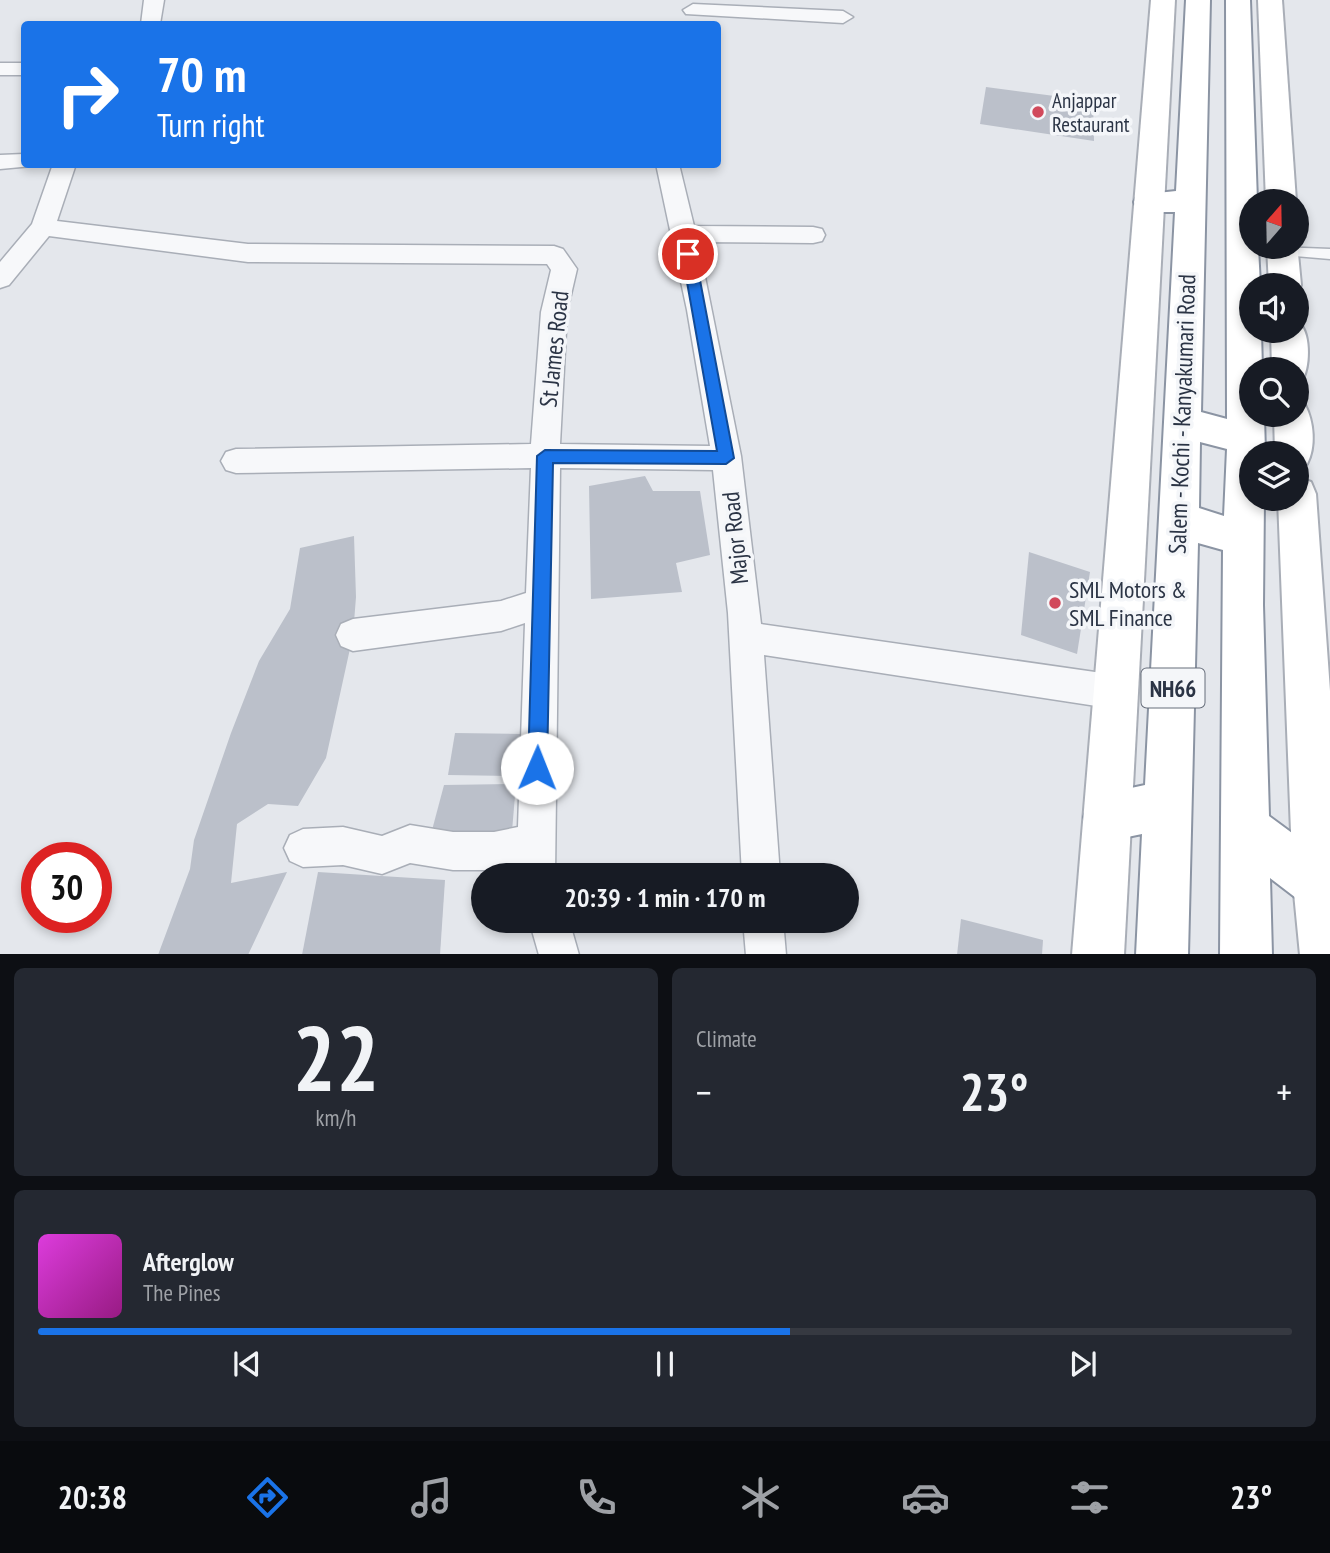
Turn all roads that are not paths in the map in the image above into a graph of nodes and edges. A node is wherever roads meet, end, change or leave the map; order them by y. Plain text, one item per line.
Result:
1 (153, 0) edge
2 (1163, 0) edge
3 (1198, 0) edge
4 (1238, 0) edge
5 (1270, 0) edge
6 (693, 11) edge
7 (843, 17) dead end
8 (151, 21) edge
9 (0, 69) edge
10 (21, 69) edge
11 (21, 161) edge
12 (0, 162) edge
13 (64, 168) edge
14 (668, 168) edge
15 (1280, 189) edge
16 (1189, 201) junction
17 (1149, 202) junction
18 (43, 227) junction
19 (684, 234) junction
20 (813, 235) dead end
21 (1309, 251) edge
22 (1330, 254) edge
23 (0, 279) edge
24 (1182, 422) junction
25 (1246, 439) junction
26 (545, 456) junction
27 (726, 458) junction
28 (236, 461) dead end
29 (1299, 511) edge
30 (1179, 520) junction
31 (1244, 538) junction
32 (541, 603) junction
33 (353, 635) dead end
34 (746, 637) junction
35 (1116, 692) junction
36 (1320, 735) edge
37 (1169, 804) junction
38 (1108, 817) junction
39 (1245, 829) junction
40 (303, 848) dead end
41 (536, 859) edge
42 (760, 863) edge
43 (1318, 883) junction
44 (553, 933) edge
45 (765, 933) edge
46 (559, 954) edge
47 (766, 954) edge
48 (1097, 954) edge
49 (1162, 954) edge
50 (1246, 954) edge
51 (1326, 954) edge

1 - 8 street
2 - 17 main road
3 - 16 main road, Salem - Kochi - Kanyakumari Road / NH66
4 - 25 main road
5 - 15 main road
6 - 7 street
9 - 10 street
11 - 12 street
13 - 18 street
14 - 19 street, Major Road
16 - 17 main road
16 - 24 main road, Salem - Kochi - Kanyakumari Road / NH66
17 - 35 main road
18 - 23 street
18 - 26 street, St James Road
19 - 20 street
19 - 27 street, Major Road
21 - 22 lane
24 - 25 main road
24 - 30 main road, Salem - Kochi - Kanyakumari Road / NH66
25 - 31 main road
26 - 27 street
26 - 28 street
26 - 32 street, St James Road
27 - 34 street, Major Road
29 - 36 main road
30 - 31 main road
30 - 37 main road, Salem - Kochi - Kanyakumari Road / NH66
31 - 39 main road
32 - 33 street
32 - 41 street, St James Road
34 - 35 street
34 - 42 street, Major Road
35 - 38 main road
36 - 43 main road
37 - 38 main road
37 - 49 main road, Salem - Kochi - Kanyakumari Road / NH66
38 - 48 main road
39 - 43 main road
39 - 50 main road
40 - 41 street
43 - 51 main road
44 - 46 street
45 - 47 street

